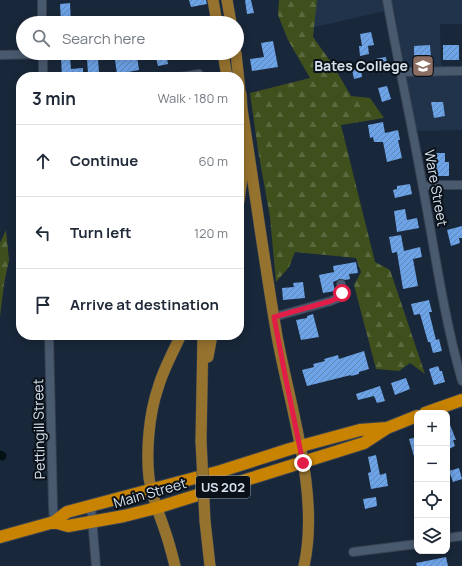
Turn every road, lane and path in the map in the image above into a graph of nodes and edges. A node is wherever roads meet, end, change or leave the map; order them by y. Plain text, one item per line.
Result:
1 (42, 0) edge
2 (213, 0) edge
3 (227, 0) edge
4 (387, 0) edge
5 (42, 16) edge
6 (216, 16) edge
7 (230, 16) edge
8 (0, 55) edge
9 (16, 55) edge
10 (43, 60) edge
11 (224, 60) edge
12 (237, 60) edge
13 (462, 71) edge
14 (44, 72) edge
15 (226, 72) edge
16 (238, 72) edge
17 (401, 72) junction
18 (244, 114) edge
19 (462, 185) edge
20 (423, 187) junction
21 (341, 284) dead end
22 (274, 317) junction
23 (49, 340) edge
24 (179, 340) edge
25 (203, 340) edge
26 (211, 340) edge
27 (462, 381) edge
28 (202, 393) junction
29 (462, 400) edge
30 (434, 410) edge
31 (414, 417) edge
32 (386, 428) junction
33 (301, 446) junction
34 (303, 463) junction
35 (152, 490) junction
36 (91, 506) junction
37 (156, 508) junction
38 (54, 522) junction
39 (92, 523) junction
40 (462, 536) edge
41 (0, 537) edge
42 (450, 538) edge
43 (414, 544) edge
44 (353, 552) dead end
45 (96, 566) edge
46 (175, 566) edge
47 (210, 566) edge
48 (304, 566) edge

1 - 5 street
2 - 6 main road
3 - 7 main road
4 - 17 street, Ware Street
8 - 9 street
10 - 14 street
11 - 15 main road
12 - 16 main road
13 - 17 street
17 - 20 street, Ware Street
18 - 22 main road
19 - 20 street
20 - 27 street, Ware Street
21 - 22 street
22 - 33 main road
23 - 38 street, Pettingill Street
24 - 35 main road
25 - 28 main road
26 - 28 main road
28 - 47 main road, bridge
29 - 30 highway
31 - 32 highway, Main Street / US 202
32 - 33 highway, Main Street / US 202
32 - 34 highway, Main Street / US 202
33 - 34 main road
33 - 35 highway, Main Street / US 202
34 - 37 highway, Main Street / US 202
34 - 48 main road
35 - 36 highway, Main Street / US 202
35 - 37 main road
36 - 38 highway, Main Street / US 202
36 - 39 street
37 - 39 highway, Main Street / US 202
37 - 46 main road
38 - 39 highway, Main Street / US 202
38 - 41 highway, Main Street / US 202
39 - 45 street
40 - 42 street
43 - 44 street

